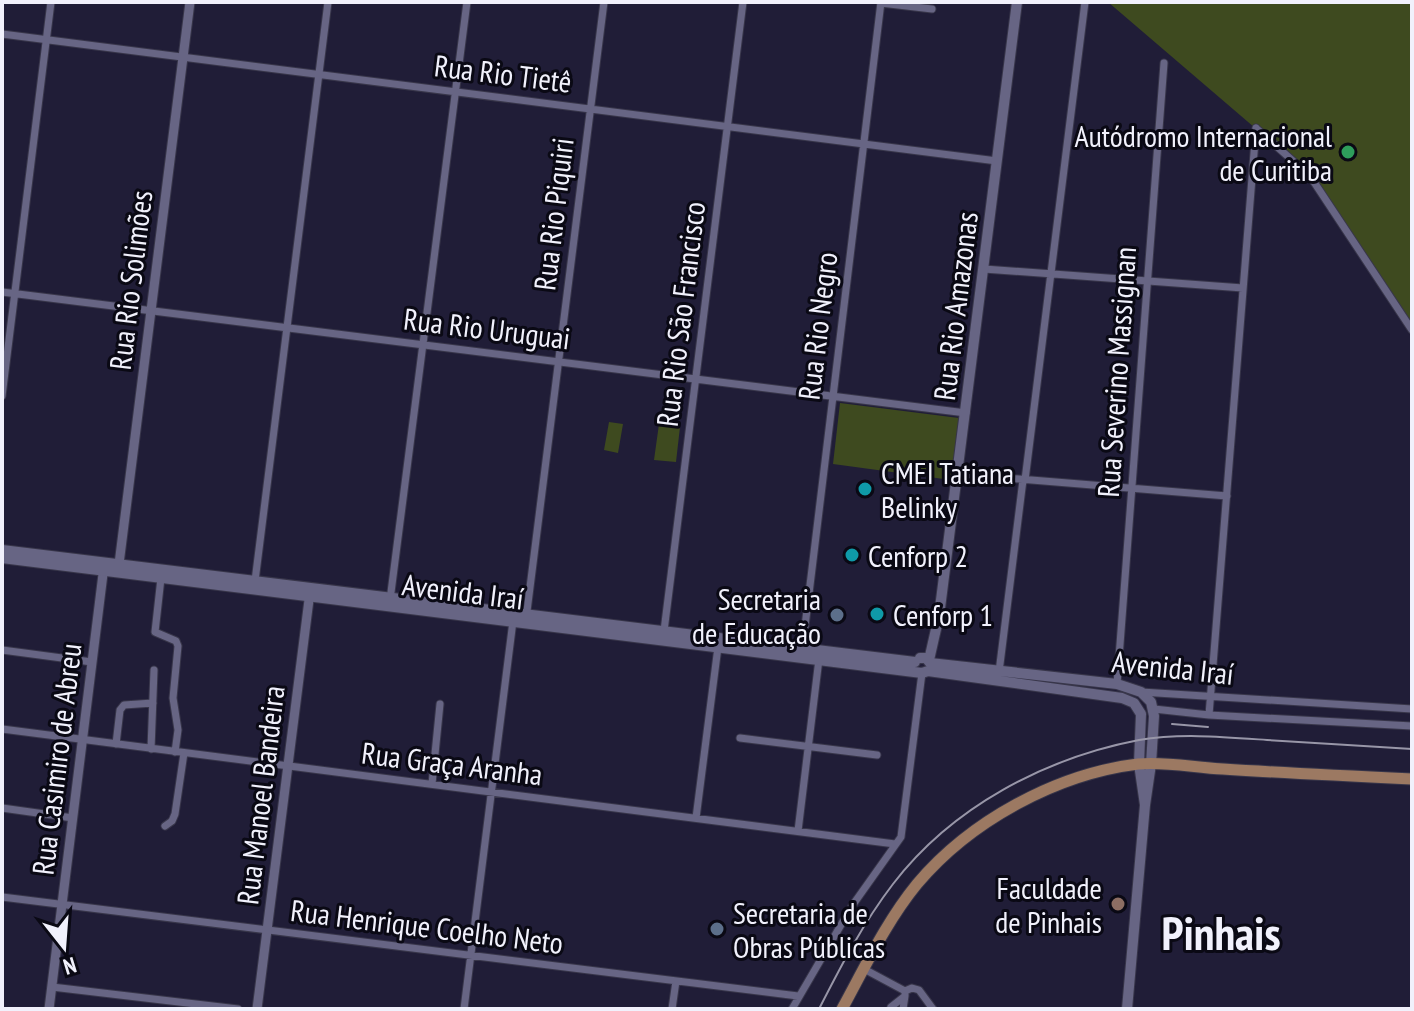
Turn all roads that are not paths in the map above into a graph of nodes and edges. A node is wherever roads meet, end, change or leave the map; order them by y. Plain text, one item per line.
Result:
1 (51, 2) edge
2 (190, 2) edge
3 (328, 2) edge
4 (467, 2) edge
5 (604, 2) edge
6 (743, 2) edge
7 (1017, 2) edge
8 (1085, 2) edge
9 (881, 3) edge
10 (932, 9) dead end
11 (2, 34) edge
12 (46, 40) junction
13 (182, 57) junction
14 (1164, 63) dead end
15 (320, 75) junction
16 (455, 91) junction
17 (590, 108) junction
18 (728, 125) junction
19 (864, 143) junction
20 (997, 161) junction
21 (984, 269) junction
22 (1051, 275) junction
23 (1146, 283) junction
24 (1243, 288) junction
25 (2, 292) edge
26 (15, 293) junction
27 (151, 310) junction
28 (288, 327) junction
29 (1412, 330) edge
30 (424, 345) junction
31 (559, 362) junction
32 (696, 378) junction
33 (2, 396) edge
34 (832, 396) junction
35 (966, 413) junction
36 (958, 474) junction
37 (1024, 480) junction
38 (1132, 489) junction
39 (1227, 496) junction
40 (3, 553) edge
41 (119, 564) junction
42 (104, 566) junction
43 (161, 578) junction
44 (255, 581) junction
45 (289, 589) junction
46 (310, 592) junction
47 (390, 602) junction
48 (409, 604) junction
49 (939, 616) junction
50 (526, 619) junction
51 (513, 621) junction
52 (664, 631) junction
53 (647, 634) junction
54 (718, 647) junction
55 (2, 650) edge
56 (801, 653) junction
57 (819, 659) junction
58 (92, 662) junction
59 (949, 665) junction
60 (923, 666) junction
61 (154, 670) dead end
62 (999, 672) junction
63 (1117, 684) junction
64 (1141, 692) junction
65 (1211, 697) junction
66 (153, 703) junction
67 (440, 704) dead end
68 (1154, 709) junction
69 (1412, 709) edge
70 (1209, 715) junction
71 (1412, 726) edge
72 (2, 729) edge
73 (740, 738) dead end
74 (83, 740) junction
75 (116, 744) junction
76 (808, 747) junction
77 (151, 749) junction
78 (179, 752) junction
79 (877, 755) dead end
80 (1145, 764) junction
81 (288, 766) junction
82 (1412, 779) edge
83 (432, 784) junction
84 (491, 792) junction
85 (2, 808) edge
86 (73, 818) junction
87 (696, 818) junction
88 (165, 826) dead end
89 (798, 831) junction
90 (895, 844) junction
91 (2, 897) edge
92 (62, 905) junction
93 (267, 931) junction
94 (471, 955) junction
95 (864, 969) junction
96 (676, 981) junction
97 (52, 987) junction
98 (905, 994) junction
99 (798, 996) junction
100 (891, 1007) edge
101 (49, 1009) edge
102 (238, 1009) edge
103 (257, 1009) edge
104 (464, 1009) edge
105 (672, 1009) edge
106 (792, 1009) edge
107 (842, 1009) edge
108 (903, 1009) edge
109 (933, 1009) edge
110 (1127, 1009) edge

1 - 12 street
2 - 13 street, Rua Rio Solimões
3 - 15 street
4 - 16 street
5 - 17 street, Rua Rio Piquiri
6 - 18 street, Rua Rio São Francisco
7 - 20 main road, Rua Rio Amazonas
8 - 22 street
9 - 10 street
9 - 19 street, Rua Rio Negro
11 - 12 street, Rua Rio Tietê
12 - 13 street, Rua Rio Tietê
12 - 26 street
13 - 15 street, Rua Rio Tietê
13 - 27 street, Rua Rio Solimões
14 - 23 street, Rua Severino Massignan
15 - 16 street, Rua Rio Tietê
15 - 28 street
16 - 17 street, Rua Rio Tietê
16 - 30 street
17 - 18 street, Rua Rio Tietê
17 - 31 street, Rua Rio Piquiri
18 - 19 street, Rua Rio Tietê
18 - 32 street, Rua Rio São Francisco
19 - 20 street, Rua Rio Tietê
19 - 34 street, Rua Rio Negro
20 - 21 main road, Rua Rio Amazonas
21 - 22 street
21 - 35 main road, Rua Rio Amazonas
22 - 23 street
22 - 37 street
23 - 24 street
23 - 38 street, Rua Severino Massignan
24 - 29 street
24 - 39 street
25 - 26 street, Rua Rio Uruguai
26 - 27 street, Rua Rio Uruguai
26 - 33 street
27 - 28 street, Rua Rio Uruguai
27 - 41 street, Rua Rio Solimões
28 - 30 street, Rua Rio Uruguai
28 - 44 street
30 - 31 street, Rua Rio Uruguai
30 - 47 street
31 - 32 street, Rua Rio Uruguai
31 - 50 street, Rua Rio Piquiri
32 - 34 street, Rua Rio Uruguai
32 - 52 street, Rua Rio São Francisco
34 - 35 street, Rua Rio Uruguai
34 - 56 street, Rua Rio Negro
35 - 36 main road, Rua Rio Amazonas
36 - 37 street
36 - 49 main road, Rua Rio Amazonas
37 - 38 street
37 - 62 street
38 - 39 street
38 - 63 street, Rua Severino Massignan
39 - 65 street
40 - 42 main road, Avenida Iraí
41 - 42 main road, Avenida Iraí
41 - 44 main road, Avenida Iraí
42 - 43 main road, Avenida Iraí
42 - 58 street, Rua Casimiro de Abreu
43 - 45 main road, Avenida Iraí
43 - 78 street
44 - 45 main road, Avenida Iraí
45 - 46 main road, Avenida Iraí
46 - 47 main road, Avenida Iraí
46 - 81 street, Rua Manoel Bandeira
47 - 48 main road, Avenida Iraí
48 - 50 main road, Avenida Iraí
48 - 51 main road, Avenida Iraí
49 - 59 main road
49 - 60 main road, Rua Rio Amazonas
50 - 51 main road, Avenida Iraí
50 - 53 main road, Avenida Iraí
51 - 84 street
52 - 53 main road, Avenida Iraí
52 - 56 main road, Avenida Iraí
53 - 54 main road, Avenida Iraí
54 - 56 main road, Avenida Iraí
54 - 87 street
55 - 58 street
56 - 57 main road, Avenida Iraí
56 - 60 main road, Avenida Iraí
57 - 60 main road, Avenida Iraí
57 - 76 street
58 - 74 street, Rua Casimiro de Abreu
59 - 60 main road, Avenida Iraí
59 - 62 main road, Avenida Iraí
60 - 80 main road, Avenida Iraí
60 - 90 street
61 - 66 street
62 - 63 main road, Avenida Iraí
63 - 64 main road, Avenida Iraí
64 - 65 street, Avenida Iraí
64 - 68 main road
65 - 69 street, Avenida Iraí
65 - 70 street
66 - 75 street
66 - 77 street
67 - 83 street
68 - 70 street, Avenida Iraí
68 - 80 main road
70 - 71 street, Avenida Iraí
72 - 74 street, Rua Graça Aranha
73 - 76 street
74 - 75 street, Rua Graça Aranha
74 - 86 street, Rua Casimiro de Abreu
75 - 77 street, Rua Graça Aranha
76 - 79 street
76 - 89 street
77 - 78 street, Rua Graça Aranha
78 - 81 street, Rua Graça Aranha
78 - 88 street
80 - 82 main road
80 - 95 main road
80 - 110 main road
81 - 83 street, Rua Graça Aranha
81 - 93 street, Rua Manoel Bandeira
83 - 84 street, Rua Graça Aranha
84 - 87 street, Rua Graça Aranha
84 - 94 street
85 - 86 street
86 - 92 street, Rua Casimiro de Abreu
87 - 89 street, Rua Graça Aranha
89 - 90 street, Rua Graça Aranha
90 - 99 street
91 - 92 street, Rua Henrique Coelho Neto
92 - 93 street, Rua Henrique Coelho Neto
92 - 97 street, Rua Casimiro de Abreu
93 - 94 street, Rua Henrique Coelho Neto
93 - 103 street, Rua Manoel Bandeira
94 - 96 street, Rua Henrique Coelho Neto
94 - 104 street
95 - 98 street
95 - 107 main road
96 - 99 street, Rua Henrique Coelho Neto
96 - 105 street
97 - 101 street, Rua Casimiro de Abreu
97 - 102 street
98 - 100 street
98 - 108 street
98 - 109 street
99 - 106 street

